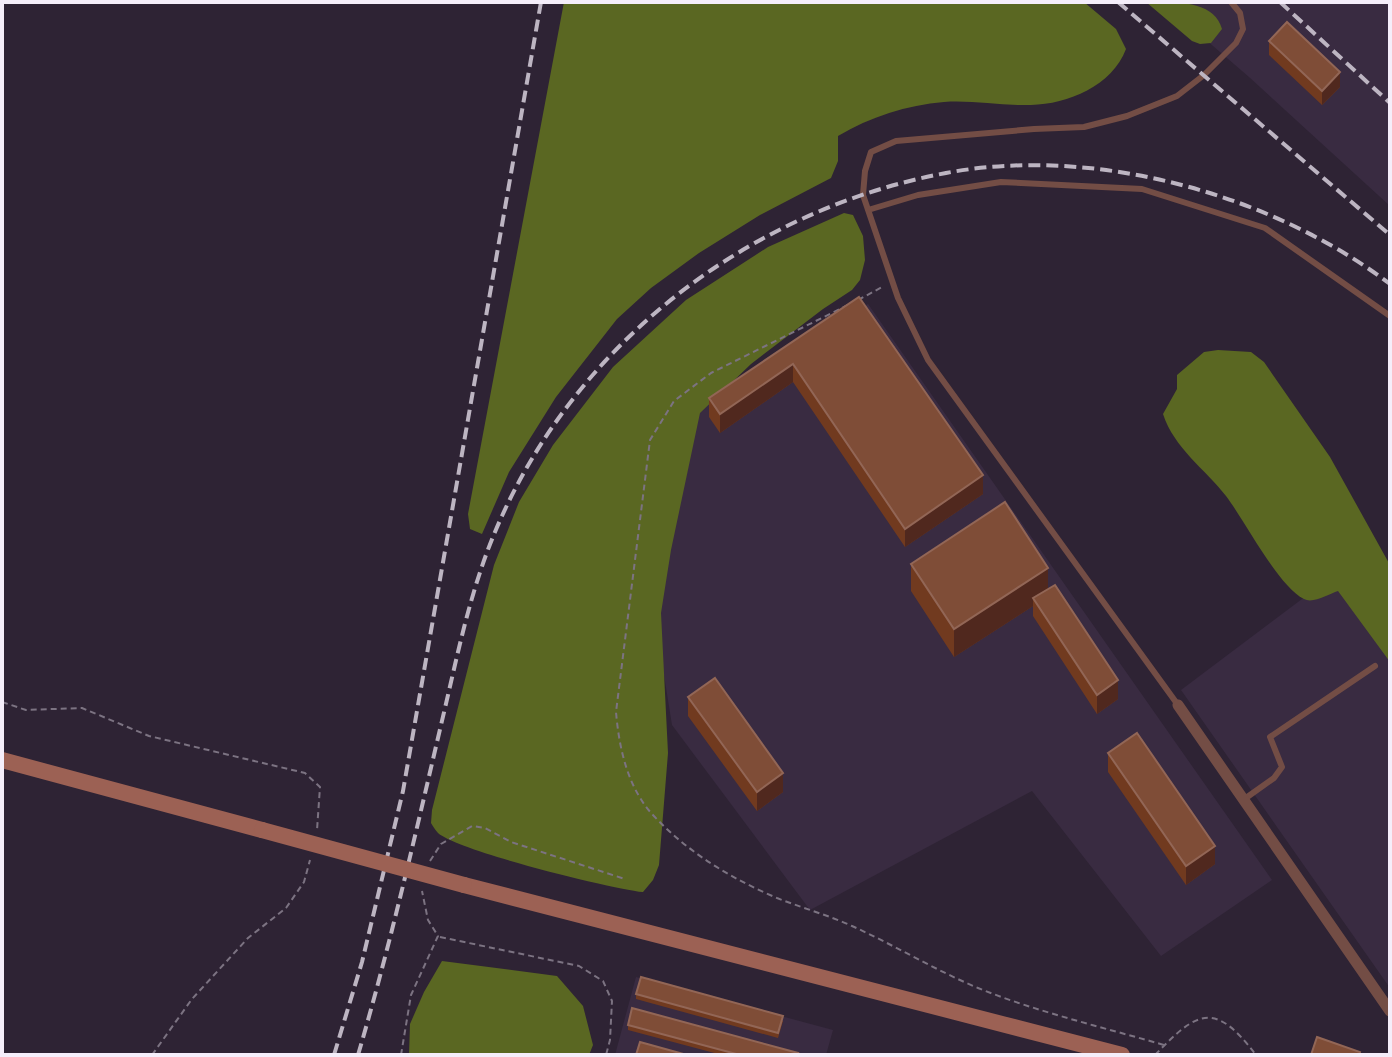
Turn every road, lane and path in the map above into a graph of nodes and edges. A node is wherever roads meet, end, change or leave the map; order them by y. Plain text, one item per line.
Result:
1 (1231, 2) edge
2 (868, 210) junction
3 (892, 282) junction
4 (1390, 316) edge
5 (1375, 666) dead end
6 (2, 702) edge
7 (1178, 705) joint
8 (2, 760) edge
9 (1243, 800) junction
10 (316, 831) dead end
11 (310, 857) dead end
12 (438, 936) dead end
13 (1390, 1011) edge
14 (1164, 1045) junction
15 (152, 1055) edge
16 (606, 1055) edge
17 (1122, 1055) edge
18 (1155, 1055) edge
19 (1256, 1055) edge

1 - 2 lane
2 - 3 lane
2 - 4 lane
3 - 7 lane
3 - 14 path
5 - 9 lane
6 - 10 path
7 - 9 street
8 - 17 main road, bridge
9 - 13 street
11 - 15 path
12 - 16 path
14 - 18 path
14 - 19 path

